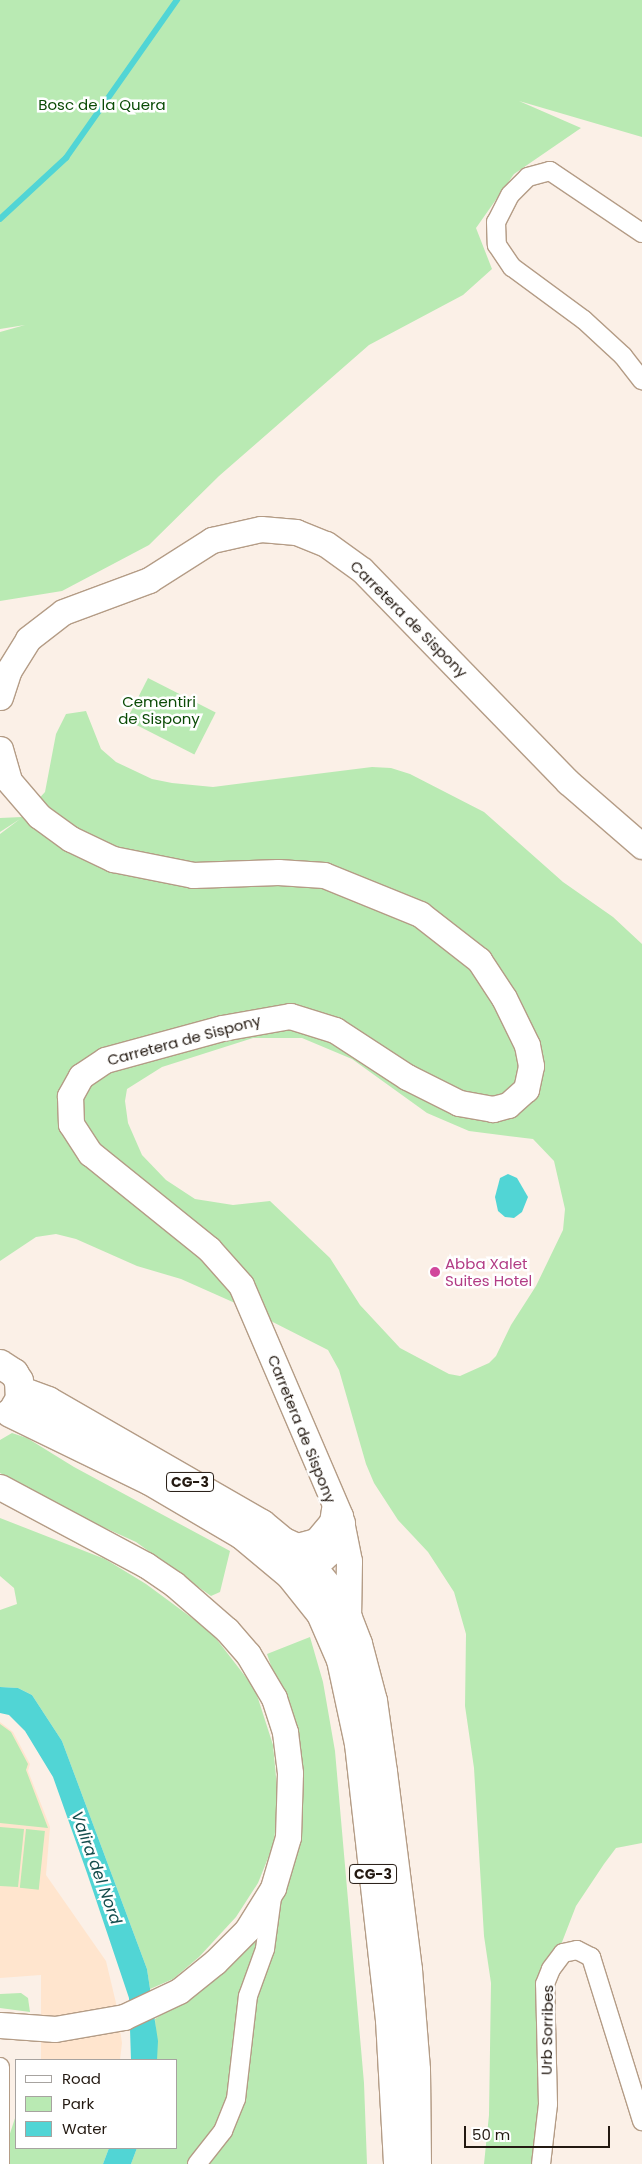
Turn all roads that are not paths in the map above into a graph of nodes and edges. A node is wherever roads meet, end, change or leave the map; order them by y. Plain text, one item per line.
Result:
1 (642, 233) edge
2 (642, 380) edge
3 (0, 698) edge
4 (0, 749) edge
5 (642, 846) edge
6 (0, 1353) edge
7 (0, 1364) edge
8 (48, 1401) junction
9 (10, 1407) edge
10 (0, 1487) edge
11 (0, 1506) edge
12 (338, 1514) junction
13 (272, 1544) junction
14 (127, 1554) junction
15 (308, 1562) junction
16 (348, 1618) junction
17 (273, 1888) junction
18 (1, 2026) edge
19 (0, 2067) edge
20 (642, 2121) edge
21 (0, 2164) edge
22 (198, 2164) edge
23 (398, 2164) edge
24 (416, 2164) edge
25 (541, 2164) edge

1 - 2 street
3 - 5 main road, Carretera de Sispony
4 - 12 main road, Carretera de Sispony
6 - 8 highway, CG-3
7 - 9 highway
8 - 9 highway, CG-3
8 - 13 highway, CG-3
9 - 13 highway, CG-3
10 - 14 main road
11 - 14 main road
12 - 13 main road, Carretera de Sispony
12 - 15 main road
12 - 16 main road
13 - 15 highway, CG-3
13 - 23 highway, CG-3
14 - 17 main road
15 - 16 highway, CG-3
16 - 24 highway, CG-3
17 - 18 main road
17 - 22 street
19 - 21 street
20 - 25 street, Urb Sorribes

